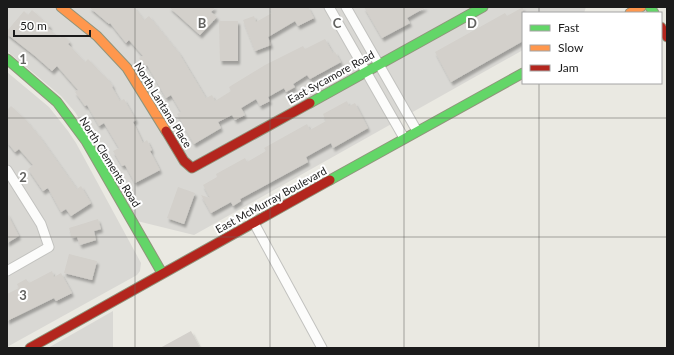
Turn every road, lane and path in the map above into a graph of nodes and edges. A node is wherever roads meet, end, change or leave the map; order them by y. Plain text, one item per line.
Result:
1 (62, 7) edge
2 (329, 7) edge
3 (346, 7) edge
4 (483, 7) edge
5 (640, 7) edge
6 (630, 11) edge
7 (662, 28) edge
8 (667, 37) edge
9 (7, 59) edge
10 (379, 64) junction
11 (365, 72) junction
12 (522, 73) edge
13 (417, 131) junction
14 (404, 138) junction
15 (192, 168) joint
16 (7, 170) edge
17 (254, 223) junction
18 (7, 271) edge
19 (162, 273) junction
20 (30, 348) edge
21 (322, 348) edge

1 - 15 street, North Lantana Place
2 - 11 street
3 - 10 street
4 - 10 street, East Sycamore Road
5 - 6 street
7 - 8 street
9 - 19 street, North Clements Road
10 - 11 street, East Sycamore Road
10 - 13 street
11 - 14 street
11 - 15 street, East Sycamore Road
12 - 13 street, East McMurray Boulevard
13 - 14 street, East McMurray Boulevard
14 - 17 street, East McMurray Boulevard
16 - 18 street
17 - 19 street, East McMurray Boulevard
17 - 21 street
19 - 20 street, East McMurray Boulevard

